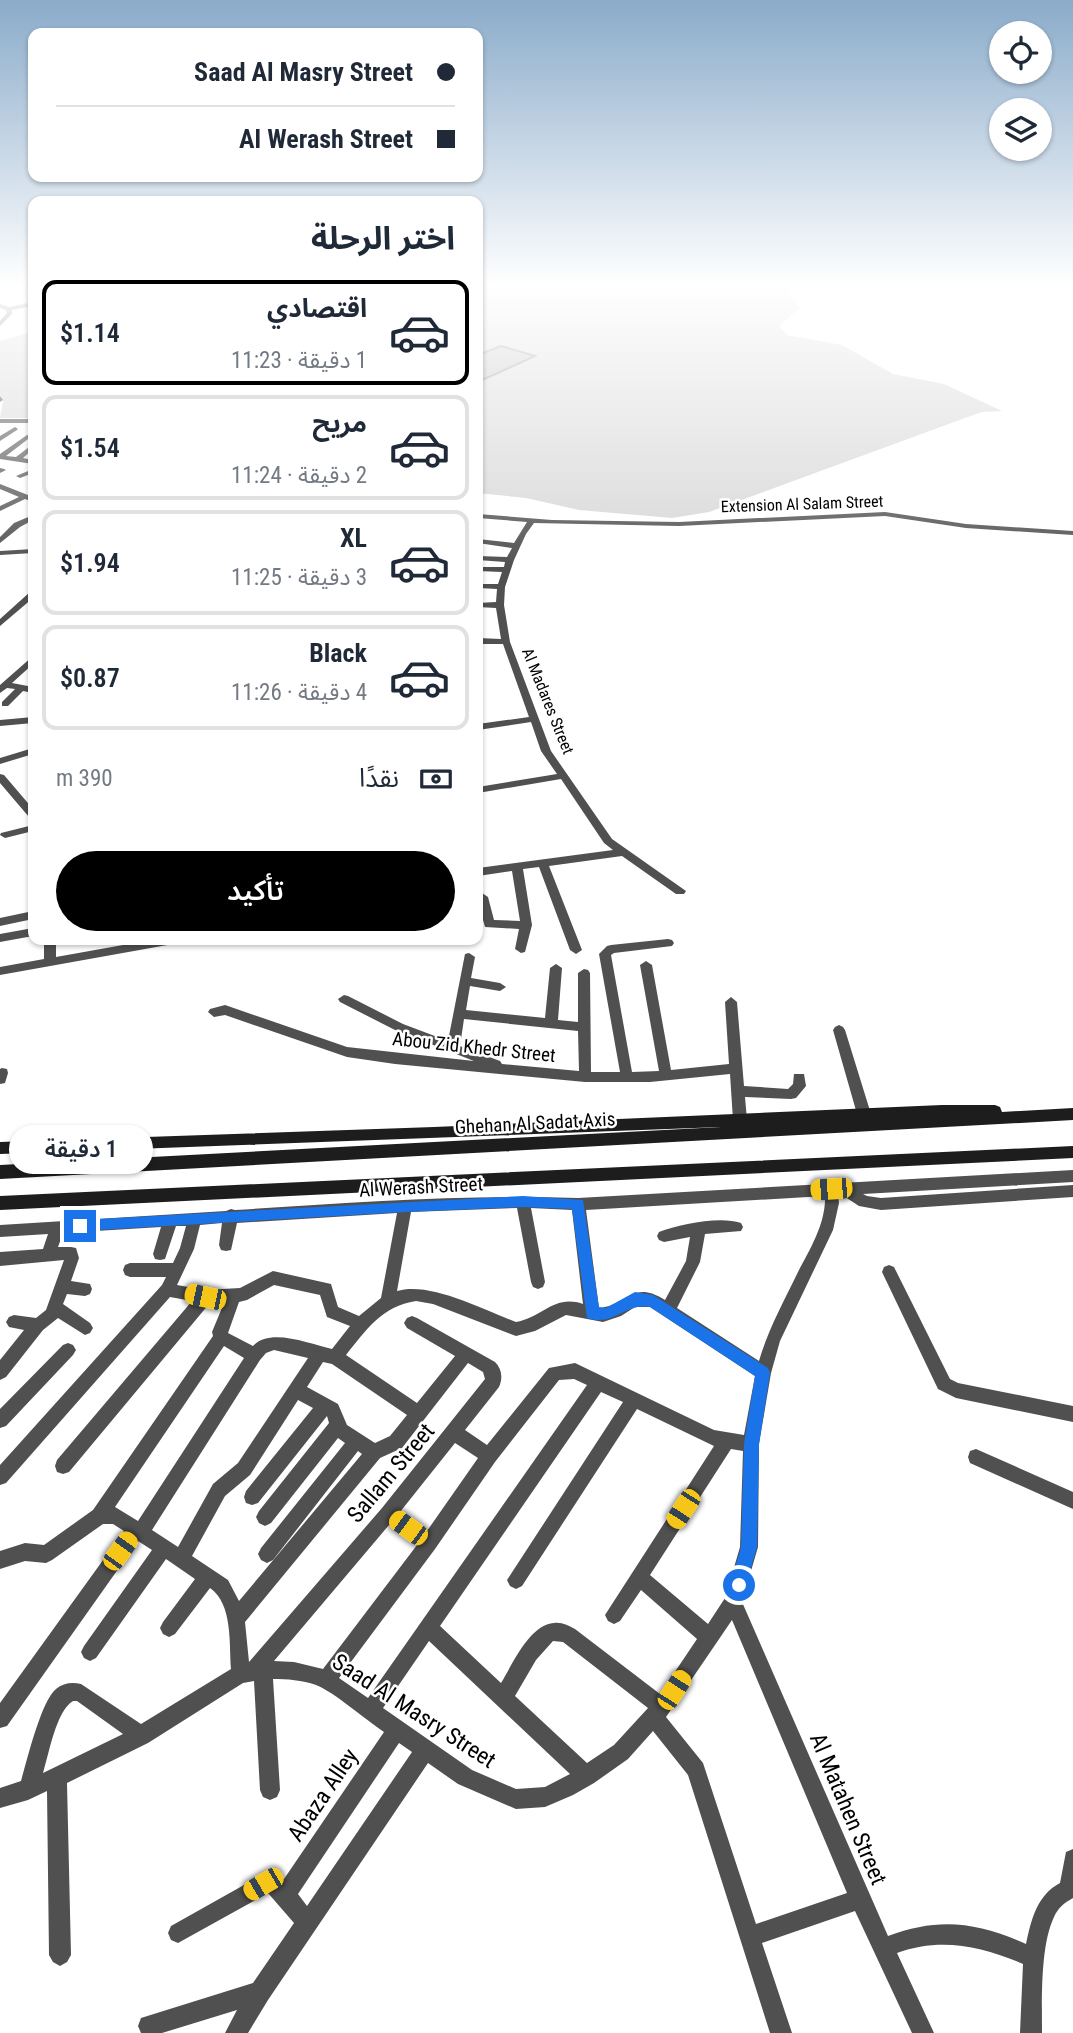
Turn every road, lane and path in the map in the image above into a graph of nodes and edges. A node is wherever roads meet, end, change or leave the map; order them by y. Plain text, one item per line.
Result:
1 (0, 421) edge
2 (28, 421) edge
3 (15, 429) dead end
4 (28, 437) edge
5 (0, 439) edge
6 (0, 448) edge
7 (12, 449) junction
8 (28, 450) edge
9 (0, 457) edge
10 (17, 460) junction
11 (28, 461) edge
12 (28, 473) edge
13 (20, 476) dead end
14 (0, 486) edge
15 (24, 496) junction
16 (28, 498) edge
17 (0, 509) edge
18 (483, 516) edge
19 (28, 520) edge
20 (532, 521) junction
21 (0, 530) edge
22 (11, 530) junction
23 (1073, 533) edge
24 (0, 541) edge
25 (483, 542) edge
26 (517, 546) junction
27 (28, 551) edge
28 (0, 553) edge
29 (483, 559) edge
30 (508, 565) junction
31 (483, 568) edge
32 (483, 586) edge
33 (501, 587) junction
34 (28, 598) edge
35 (483, 605) edge
36 (500, 605) junction
37 (0, 623) edge
38 (483, 641) edge
39 (506, 642) junction
40 (28, 664) edge
41 (3, 687) edge
42 (22, 688) junction
43 (28, 689) edge
44 (5, 704) dead end
45 (534, 719) junction
46 (28, 720) edge
47 (0, 723) edge
48 (483, 726) edge
49 (28, 753) edge
50 (0, 761) edge
51 (563, 776) junction
52 (0, 777) edge
53 (483, 789) edge
54 (28, 808) edge
55 (28, 829) edge
56 (5, 835) dead end
57 (622, 852) junction
58 (543, 863) junction
59 (517, 867) junction
60 (483, 871) edge
61 (680, 891) dead end
62 (483, 901) edge
63 (28, 916) edge
64 (0, 922) edge
65 (526, 925) junction
66 (28, 933) edge
67 (0, 938) edge
68 (667, 943) dead end
69 (50, 945) edge
70 (142, 945) edge
71 (521, 949) dead end
72 (576, 950) dead end
73 (469, 957) dead end
74 (50, 960) junction
75 (646, 965) dead end
76 (556, 968) dead end
77 (0, 971) edge
78 (584, 973) dead end
79 (465, 981) junction
80 (500, 987) dead end
81 (344, 999) dead end
82 (731, 1002) dead end
83 (214, 1012) dead end
84 (459, 1014) junction
85 (551, 1025) junction
86 (584, 1027) junction
87 (839, 1030) dead end
88 (453, 1049) junction
89 (737, 1068) junction
90 (513, 1071) junction
91 (666, 1075) junction
92 (585, 1077) junction
93 (627, 1077) junction
94 (799, 1078) dead end
95 (739, 1091) junction
96 (864, 1114) junction
97 (1073, 1114) edge
98 (1034, 1117) junction
99 (740, 1120) junction
100 (0, 1148) edge
101 (1073, 1152) edge
102 (0, 1172) edge
103 (1073, 1176) edge
104 (837, 1188) junction
105 (1073, 1191) edge
106 (523, 1202) junction
107 (0, 1203) edge
108 (578, 1204) junction
109 (405, 1206) junction
110 (231, 1215) junction
111 (195, 1218) junction
112 (171, 1219) junction
113 (58, 1227) junction
114 (736, 1227) dead end
115 (699, 1229) junction
116 (0, 1232) edge
117 (664, 1236) dead end
118 (226, 1245) dead end
119 (55, 1254) junction
120 (160, 1254) dead end
121 (0, 1259) edge
122 (130, 1270) dead end
123 (178, 1270) junction
124 (889, 1272) dead end
125 (538, 1282) dead end
126 (61, 1287) junction
127 (85, 1289) dead end
128 (167, 1290) junction
129 (234, 1296) junction
130 (205, 1297) junction
131 (388, 1300) junction
132 (55, 1307) junction
133 (667, 1311) junction
134 (592, 1314) junction
135 (14, 1322) dead end
136 (412, 1323) dead end
137 (362, 1324) junction
138 (38, 1325) junction
139 (85, 1328) dead end
140 (221, 1337) junction
141 (68, 1350) dead end
142 (467, 1354) junction
143 (255, 1355) junction
144 (328, 1355) junction
145 (0, 1371) edge
146 (763, 1373) junction
147 (599, 1382) junction
148 (296, 1390) junction
149 (634, 1399) junction
150 (325, 1406) junction
151 (1073, 1414) edge
152 (419, 1415) junction
153 (0, 1420) edge
154 (337, 1426) junction
155 (454, 1433) junction
156 (357, 1440) junction
157 (727, 1441) junction
158 (751, 1444) junction
159 (374, 1452) junction
160 (489, 1456) junction
161 (976, 1457) dead end
162 (63, 1466) dead end
163 (0, 1477) edge
164 (252, 1497) dead end
165 (1073, 1501) edge
166 (388, 1514) junction
167 (99, 1516) junction
168 (265, 1517) dead end
169 (139, 1530) junction
170 (429, 1543) junction
171 (164, 1546) junction
172 (267, 1554) dead end
173 (181, 1558) junction
174 (0, 1559) edge
175 (208, 1576) junction
176 (639, 1577) junction
177 (516, 1580) dead end
178 (733, 1602) junction
179 (614, 1615) dead end
180 (237, 1618) junction
181 (428, 1627) junction
182 (169, 1628) dead end
183 (709, 1637) junction
184 (90, 1651) dead end
185 (252, 1672) junction
186 (326, 1680) junction
187 (503, 1698) junction
188 (3, 1708) edge
189 (371, 1709) junction
190 (658, 1711) junction
191 (397, 1729) junction
192 (141, 1735) junction
193 (425, 1750) junction
194 (587, 1776) junction
195 (57, 1778) junction
196 (28, 1790) junction
197 (270, 1790) dead end
198 (0, 1798) edge
199 (1073, 1859) edge
200 (1071, 1890) edge
201 (286, 1897) junction
202 (860, 1899) junction
203 (307, 1922) junction
204 (178, 1933) dead end
205 (750, 1937) junction
206 (883, 1948) junction
207 (60, 1955) dead end
208 (1034, 1958) junction
209 (260, 1992) junction
210 (149, 2026) dead end
211 (236, 2033) edge
212 (781, 2033) edge
213 (923, 2033) edge
214 (1031, 2033) edge

1 - 2 street
3 - 5 street
4 - 7 street
6 - 7 street
7 - 9 street
8 - 10 street
9 - 10 street
10 - 11 street
12 - 13 street
14 - 15 street
15 - 16 street
15 - 17 street
18 - 20 street, Extension Al Salam Street
19 - 22 street
20 - 23 street, Extension Al Salam Street
20 - 26 street, Al Madares Street
21 - 22 street
22 - 24 street
25 - 26 street
26 - 30 street, Al Madares Street
27 - 28 street
29 - 30 street
30 - 31 street
30 - 33 street, Al Madares Street
32 - 33 street
33 - 36 street, Al Madares Street
34 - 37 street
35 - 36 street
36 - 39 street, Al Madares Street
38 - 39 street
39 - 45 street, Al Madares Street
40 - 41 street
41 - 42 street
42 - 43 street
42 - 44 street
45 - 48 street
45 - 51 street, Al Madares Street
46 - 47 street
49 - 50 street
51 - 53 street
51 - 57 street, Al Madares Street
52 - 54 street
55 - 56 street
57 - 58 street
57 - 61 street, Al Madares Street
58 - 59 street
58 - 72 street
59 - 60 street
59 - 65 street
62 - 65 street
63 - 64 street
65 - 71 street
66 - 67 street
68 - 93 street
69 - 74 street
70 - 74 street
73 - 79 street
74 - 77 street
75 - 91 street
76 - 85 street
78 - 86 street
79 - 80 street
79 - 84 street
81 - 88 street
82 - 89 street
83 - 90 street, Abou Zid Khedr Street
84 - 85 street
84 - 88 street
85 - 86 street
86 - 92 street
87 - 96 street
88 - 90 street
89 - 91 street, Abou Zid Khedr Street
89 - 95 street
90 - 92 street, Abou Zid Khedr Street
91 - 93 street, Abou Zid Khedr Street
92 - 93 street, Abou Zid Khedr Street
94 - 95 street
95 - 99 street
96 - 98 main road
96 - 99 main road
97 - 98 main road, Ghehan Al Sadat Axis
98 - 102 main road, Ghehan Al Sadat Axis
99 - 100 main road
101 - 107 main road
103 - 104 street, Al Werash Street
104 - 105 street, Al Werash Street
104 - 108 street, Al Werash Street
104 - 146 street, Saad Al Masry Street
106 - 108 street, Al Werash Street
106 - 109 street, Al Werash Street
106 - 125 street
108 - 134 street
109 - 110 street, Al Werash Street
109 - 131 street
110 - 111 street, Al Werash Street
110 - 118 street
111 - 112 street, Al Werash Street
111 - 123 street
112 - 113 street, Al Werash Street
112 - 120 street
113 - 116 street, Al Werash Street
113 - 119 street
114 - 115 street
115 - 117 street
115 - 133 street
119 - 121 street
119 - 126 street
122 - 123 street
123 - 128 street
124 - 151 street
126 - 127 street
126 - 132 street
128 - 130 street
128 - 163 street
129 - 130 street
129 - 137 street
129 - 140 street
130 - 162 street
131 - 134 street
131 - 137 street
132 - 138 street
132 - 139 street
133 - 134 street
133 - 146 street
135 - 138 street
136 - 142 street, Sallam Street
137 - 144 street
138 - 145 street
140 - 143 street
140 - 167 street
141 - 153 street
142 - 152 street
142 - 155 street, Sallam Street
143 - 144 street
143 - 169 street
144 - 148 street
144 - 152 street
146 - 158 street, Saad Al Masry Street
147 - 149 street
147 - 160 street
147 - 181 street
148 - 150 street
148 - 173 street
149 - 157 street
149 - 177 street
150 - 154 street
150 - 164 street
152 - 159 street
154 - 156 street
154 - 168 street
155 - 160 street
155 - 166 street, Sallam Street
156 - 159 street
156 - 172 street
157 - 158 street
157 - 176 street
158 - 178 street, Saad Al Masry Street
159 - 180 street
160 - 170 street
161 - 165 street
166 - 170 street
166 - 185 street, Sallam Street
167 - 169 street
167 - 174 street
169 - 171 street
169 - 188 street
170 - 186 street
171 - 173 street
171 - 184 street
173 - 175 street
175 - 180 street
175 - 182 street
176 - 179 street
176 - 183 street
178 - 183 street, Saad Al Masry Street
178 - 202 street, Al Matahen Street
180 - 185 street
181 - 187 street
181 - 189 street
183 - 190 street, Saad Al Masry Street
185 - 186 street, Saad Al Masry Street
185 - 192 street
185 - 197 street
186 - 189 street, Saad Al Masry Street
187 - 190 street
187 - 194 street
189 - 191 street, Saad Al Masry Street
190 - 194 street, Saad Al Masry Street
190 - 205 street
191 - 193 street, Saad Al Masry Street
191 - 201 street, Abaza Alley
192 - 195 street
192 - 196 street
193 - 194 street, Saad Al Masry Street
193 - 203 street
195 - 196 street
195 - 207 street
196 - 198 street
199 - 200 street
200 - 208 street
201 - 203 street
201 - 204 street
202 - 205 street
202 - 206 street, Al Matahen Street
203 - 209 street
205 - 212 street
206 - 208 street
206 - 213 street, Al Matahen Street
208 - 214 street
209 - 210 street
209 - 211 street

